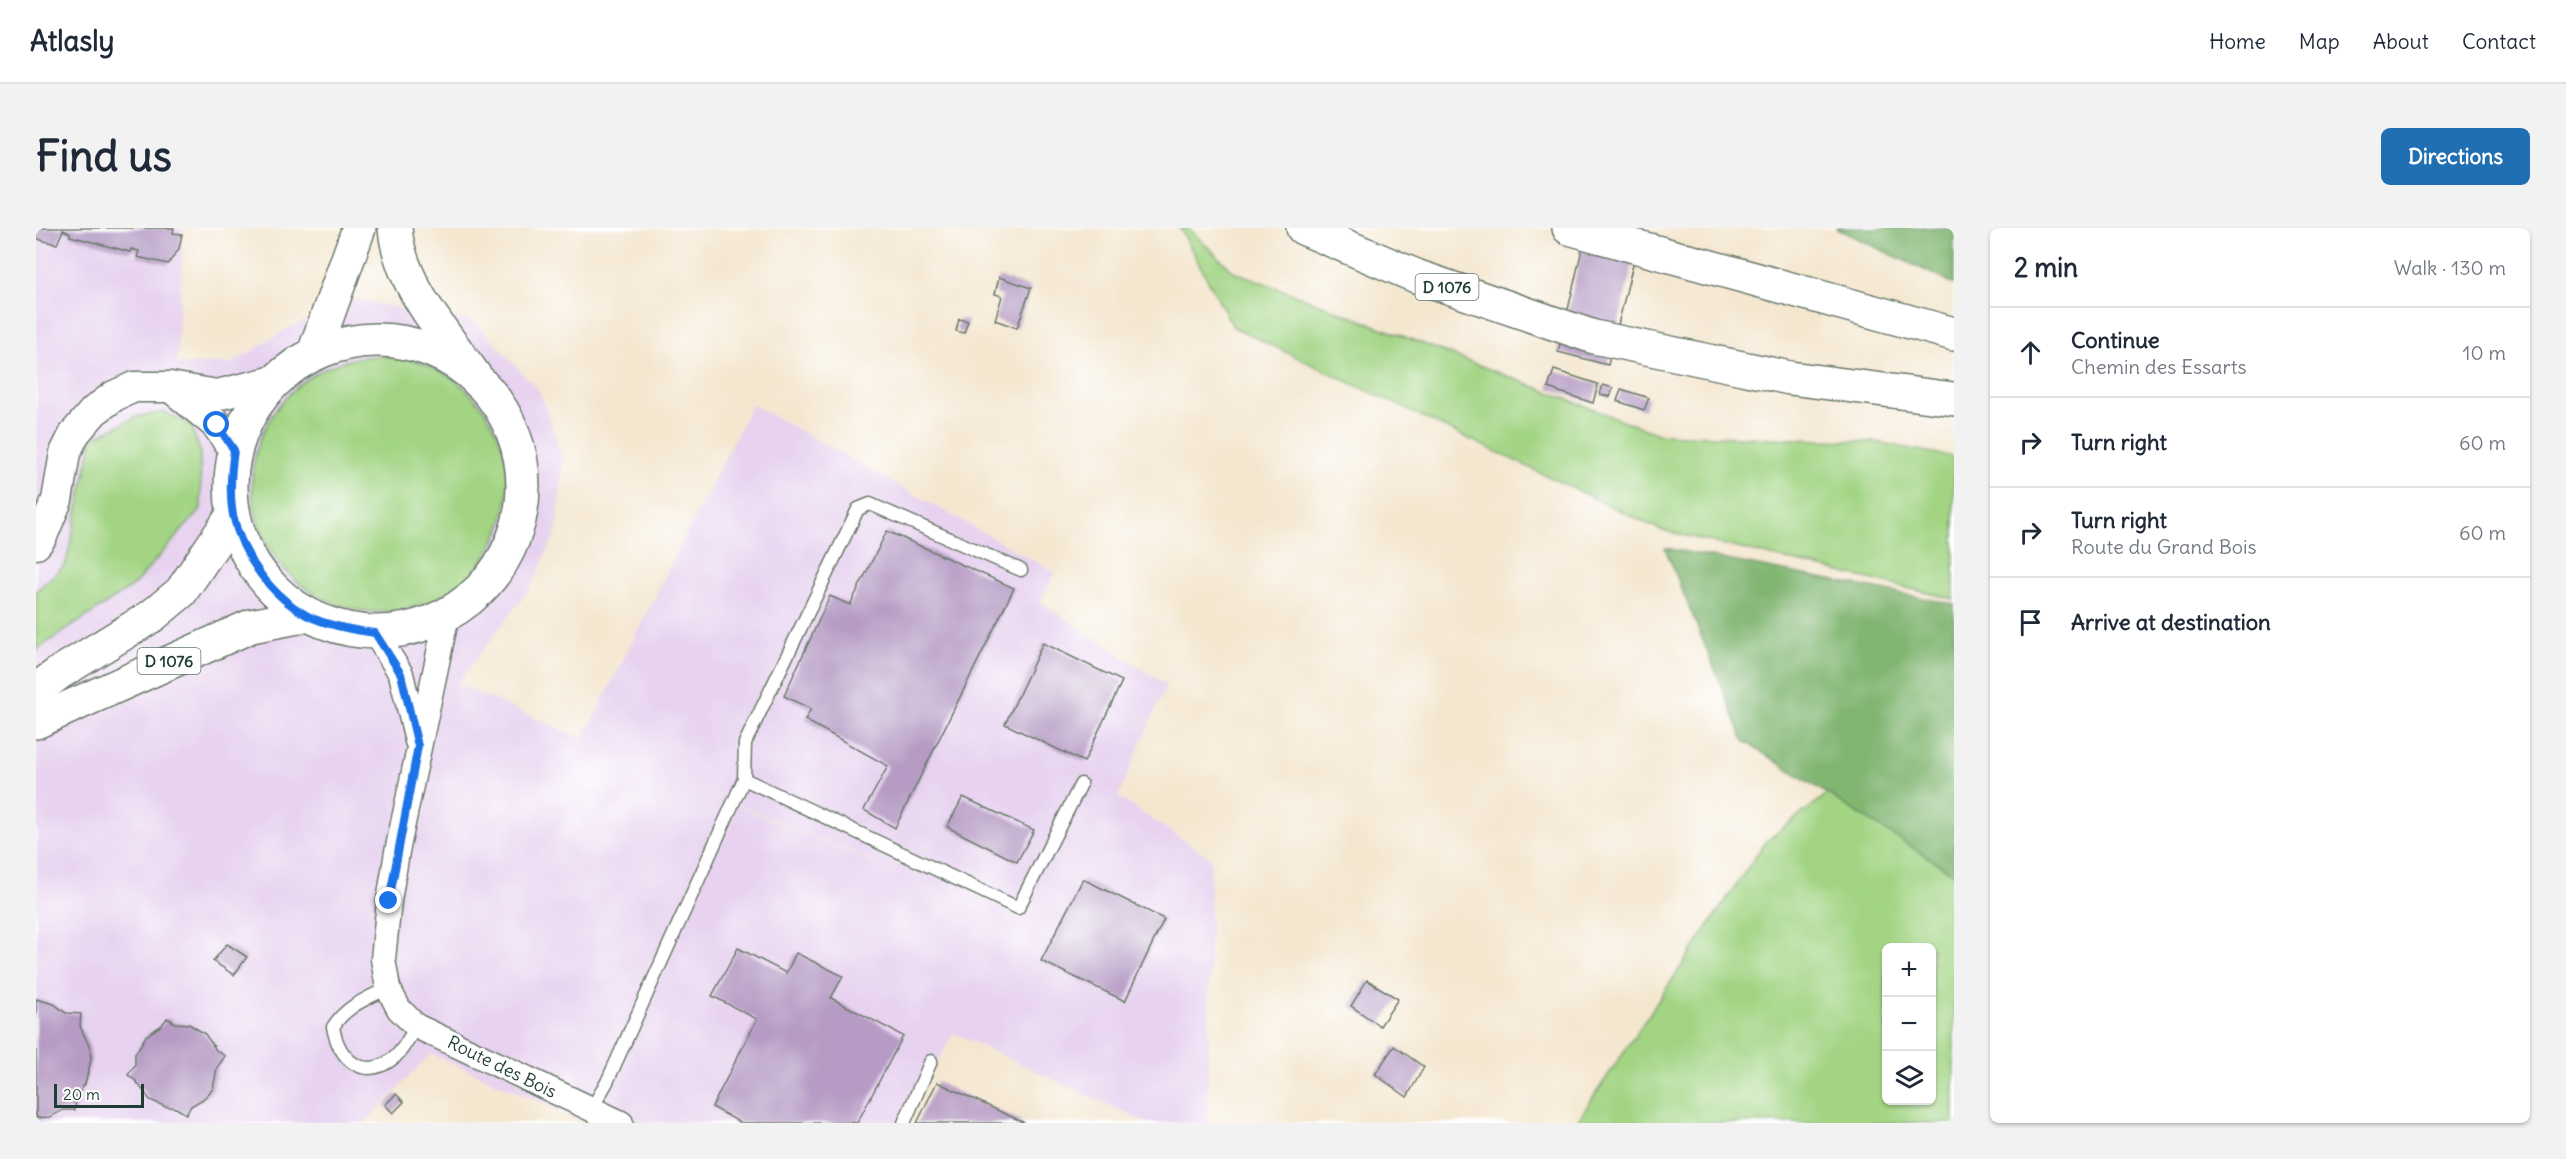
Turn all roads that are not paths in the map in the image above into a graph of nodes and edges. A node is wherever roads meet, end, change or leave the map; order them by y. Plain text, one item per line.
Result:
1 (359, 228) edge
2 (395, 228) edge
3 (1303, 228) edge
4 (1569, 228) edge
5 (1954, 334) edge
6 (314, 354) junction
7 (274, 381) junction
8 (479, 382) junction
9 (170, 387) junction
10 (1954, 399) edge
11 (234, 450) junction
12 (233, 515) junction
13 (36, 544) edge
14 (1021, 570) dead end
15 (308, 615) junction
16 (447, 615) junction
17 (375, 633) junction
18 (36, 690) edge
19 (36, 723) edge
20 (418, 746) junction
21 (744, 779) junction
22 (1081, 784) dead end
23 (388, 988) junction
24 (416, 1026) junction
25 (932, 1061) dead end
26 (591, 1110) junction
27 (621, 1123) edge
28 (904, 1123) edge

1 - 6 main road
2 - 8 main road
3 - 10 main road, D 1076
4 - 5 main road
6 - 7 main road
6 - 8 main road
7 - 9 street
7 - 11 main road
8 - 16 main road
9 - 11 street
9 - 13 street
11 - 12 main road
12 - 15 main road
12 - 18 main road, D 1076
14 - 21 lane
15 - 17 main road
15 - 19 main road, D 1076
16 - 17 main road
16 - 20 street
17 - 20 street
20 - 23 street
21 - 22 lane
21 - 26 lane
23 - 24 street
23 - 24 lane
24 - 26 street, Route des Bois
25 - 28 lane
26 - 27 street, Route des Bois

